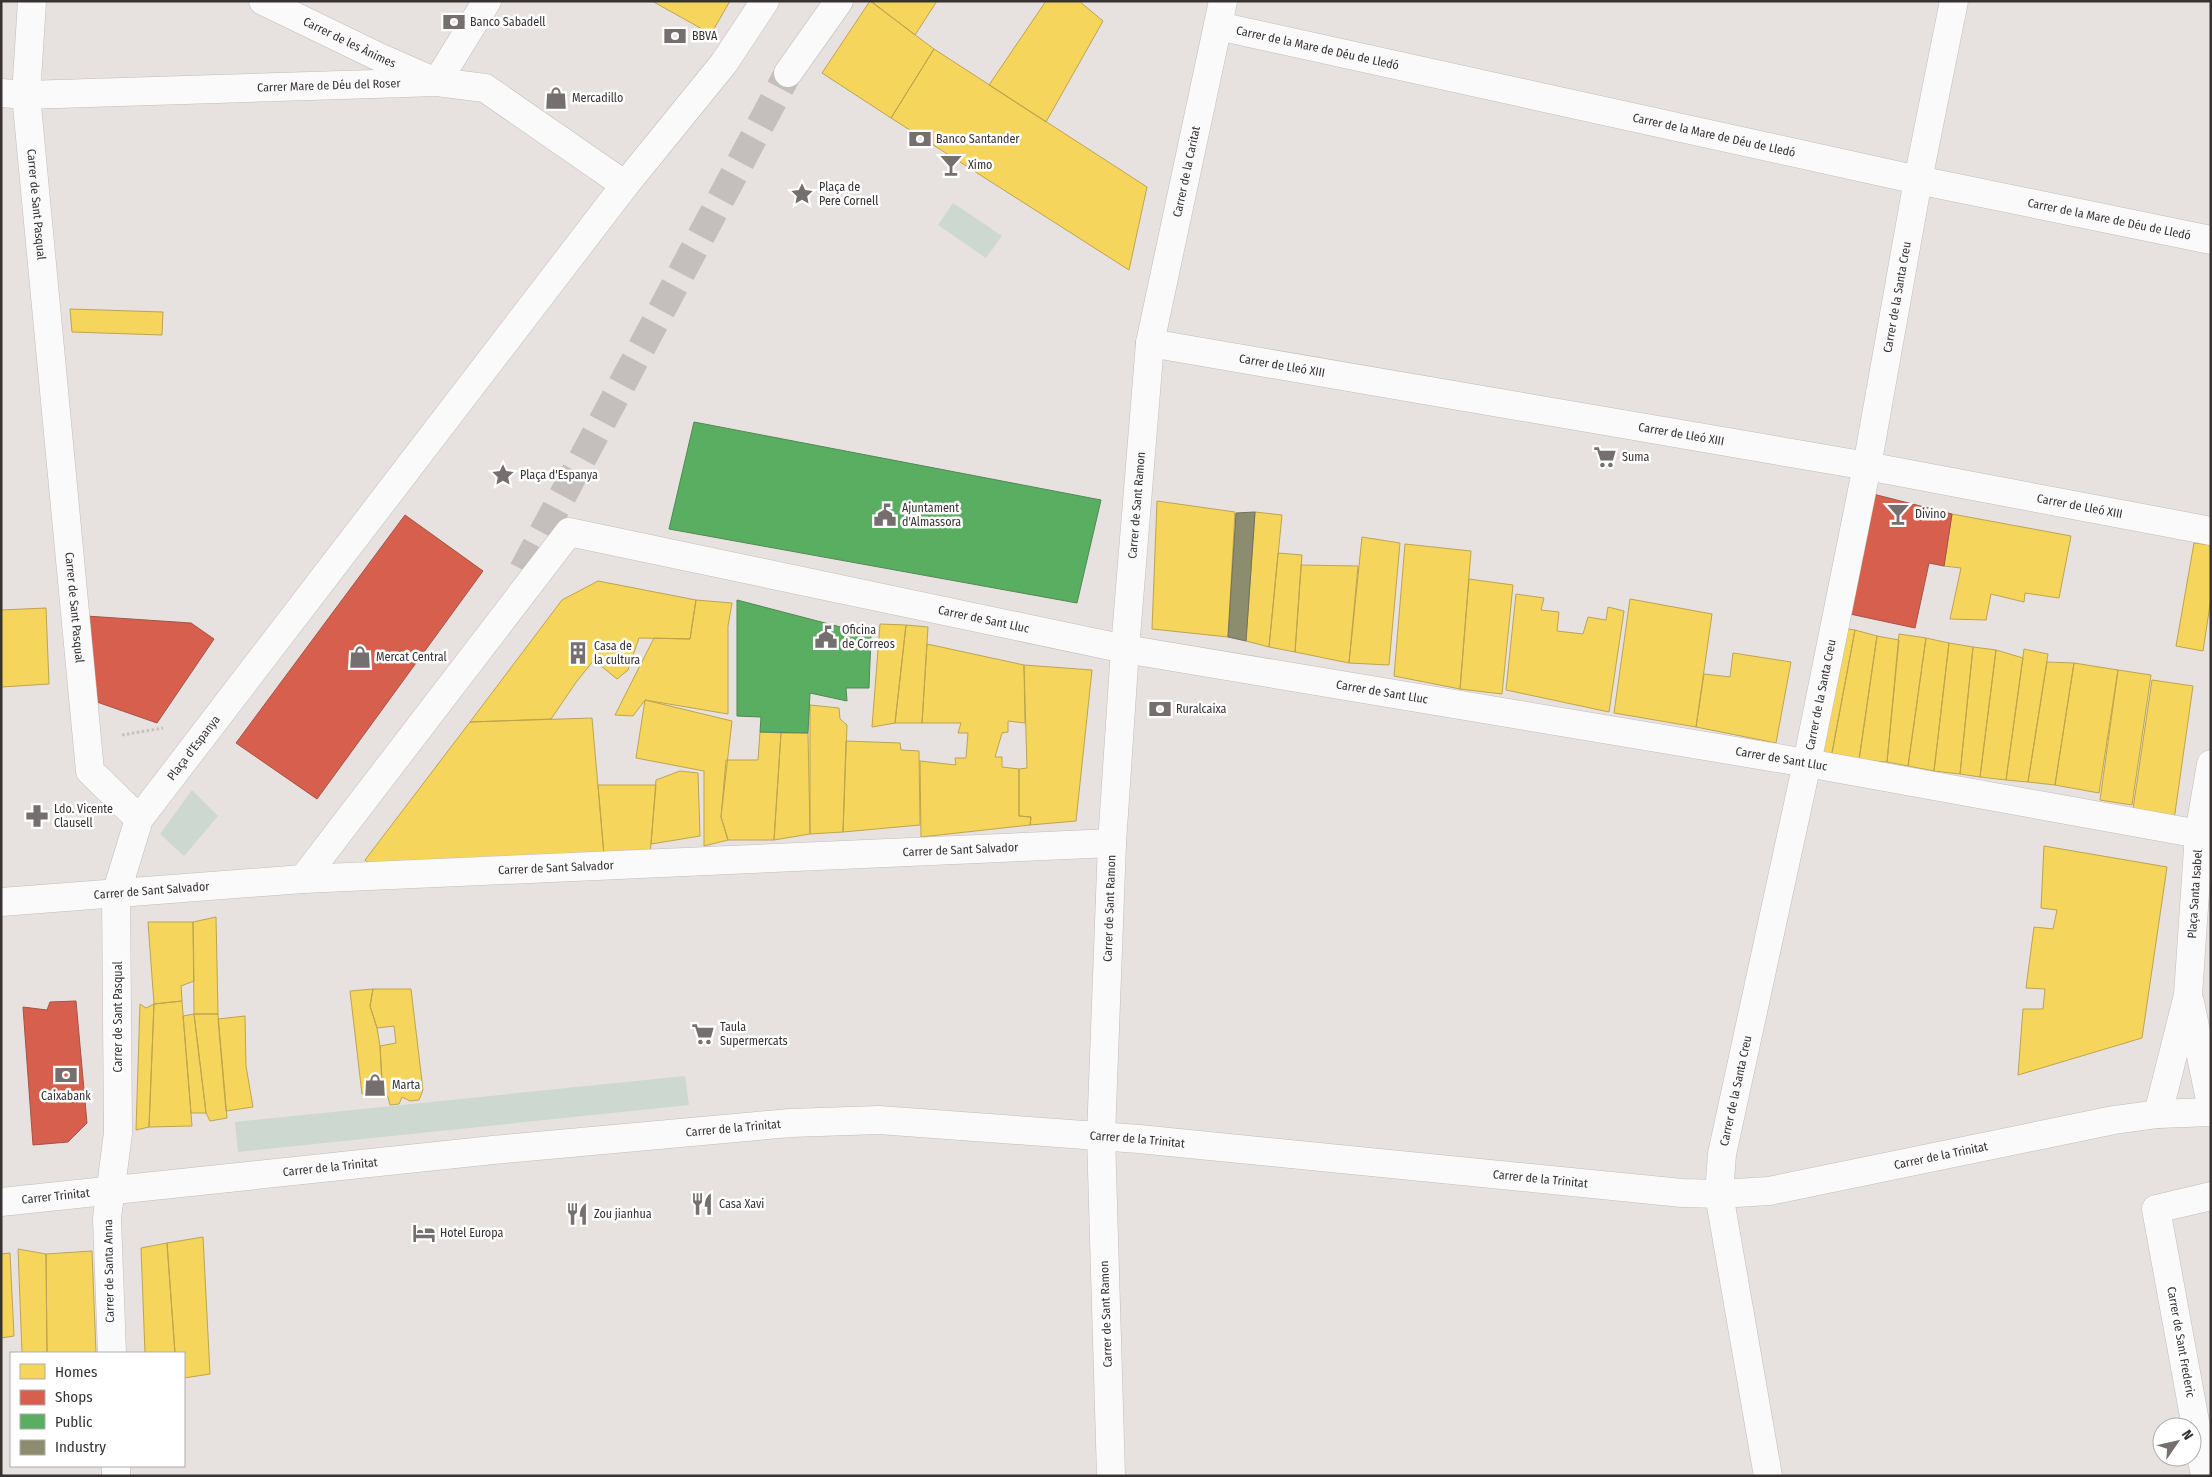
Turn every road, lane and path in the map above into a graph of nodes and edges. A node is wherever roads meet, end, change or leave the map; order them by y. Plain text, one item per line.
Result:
1 (32, 1) edge
2 (263, 1) edge
3 (487, 1) edge
4 (765, 1) edge
5 (839, 1) edge
6 (1954, 1) edge
7 (1220, 14) edge
8 (788, 73) tunnel mouth
9 (437, 82) junction
10 (14, 94) edge
11 (1918, 180) junction
12 (619, 194) junction
13 (2211, 240) edge
14 (1150, 343) junction
15 (1868, 466) junction
16 (2211, 531) edge
17 (523, 570) tunnel mouth
18 (490, 635) junction
19 (1125, 649) junction
20 (169, 727) dead end
21 (115, 736) dead end
22 (1807, 763) junction
23 (2211, 764) edge
24 (139, 819) junction
25 (2199, 834) junction
26 (1112, 843) junction
27 (303, 879) junction
28 (116, 894) junction
29 (1, 902) edge
30 (2188, 995) junction
31 (2211, 1105) edge
32 (2211, 1112) edge
33 (2158, 1114) junction
34 (1101, 1136) junction
35 (111, 1189) junction
36 (1719, 1194) junction
37 (2211, 1196) edge
38 (1, 1202) edge
39 (112, 1352) edge
40 (1111, 1476) edge
41 (1768, 1476) edge
42 (2205, 1476) edge

1 - 10 street, Carrer de Sant Pasqual
2 - 9 street, Carrer de les Ànimes
3 - 9 street
4 - 12 street
5 - 8 street
6 - 11 street, Carrer de la Santa Creu
7 - 11 street, Carrer de la Mare de Déu de Lledó
7 - 14 street, Carrer de la Caritat
9 - 10 street, Carrer Mare de Déu del Roser
9 - 12 street, Carrer Mare de Déu del Roser
10 - 24 street, Carrer de Sant Pasqual
11 - 13 street, Carrer de la Mare de Déu de Lledó
11 - 15 street, Carrer de la Santa Creu
12 - 24 street, Plaça d'Espanya
14 - 15 street, Carrer de Lleó XIII
14 - 19 street, Carrer de Sant Ramon
15 - 16 street, Carrer de Lleó XIII
15 - 22 street, Carrer de la Santa Creu
17 - 18 street
18 - 19 street, Carrer de Sant Lluc
18 - 27 street
19 - 22 street, Carrer de Sant Lluc
19 - 26 street, Carrer de Sant Ramon
20 - 21 path
22 - 25 street, Carrer de Sant Lluc
22 - 36 street, Carrer de la Santa Creu
23 - 25 street, Plaça Santa Isabel
24 - 28 street, Carrer de Sant Pasqual
25 - 30 street, Plaça Santa Isabel
26 - 27 street, Carrer de Sant Salvador
26 - 34 street, Carrer de Sant Ramon
27 - 28 street, Carrer de Sant Salvador
28 - 29 street, Carrer de Sant Salvador
28 - 35 street, Carrer de Sant Pasqual
30 - 31 street, Plaça Santa Isabel
30 - 33 street, Plaça Santa Isabel
32 - 33 street, Carrer de la Trinitat
33 - 36 street, Carrer de la Trinitat
34 - 35 street, Carrer de la Trinitat
34 - 36 street, Carrer de la Trinitat
34 - 40 street, Carrer de Sant Ramon
35 - 38 street, Carrer Trinitat
35 - 39 street, Carrer de Santa Anna
36 - 41 street, Carrer de la Santa Creu
37 - 42 street, Carrer de Sant Frederic

